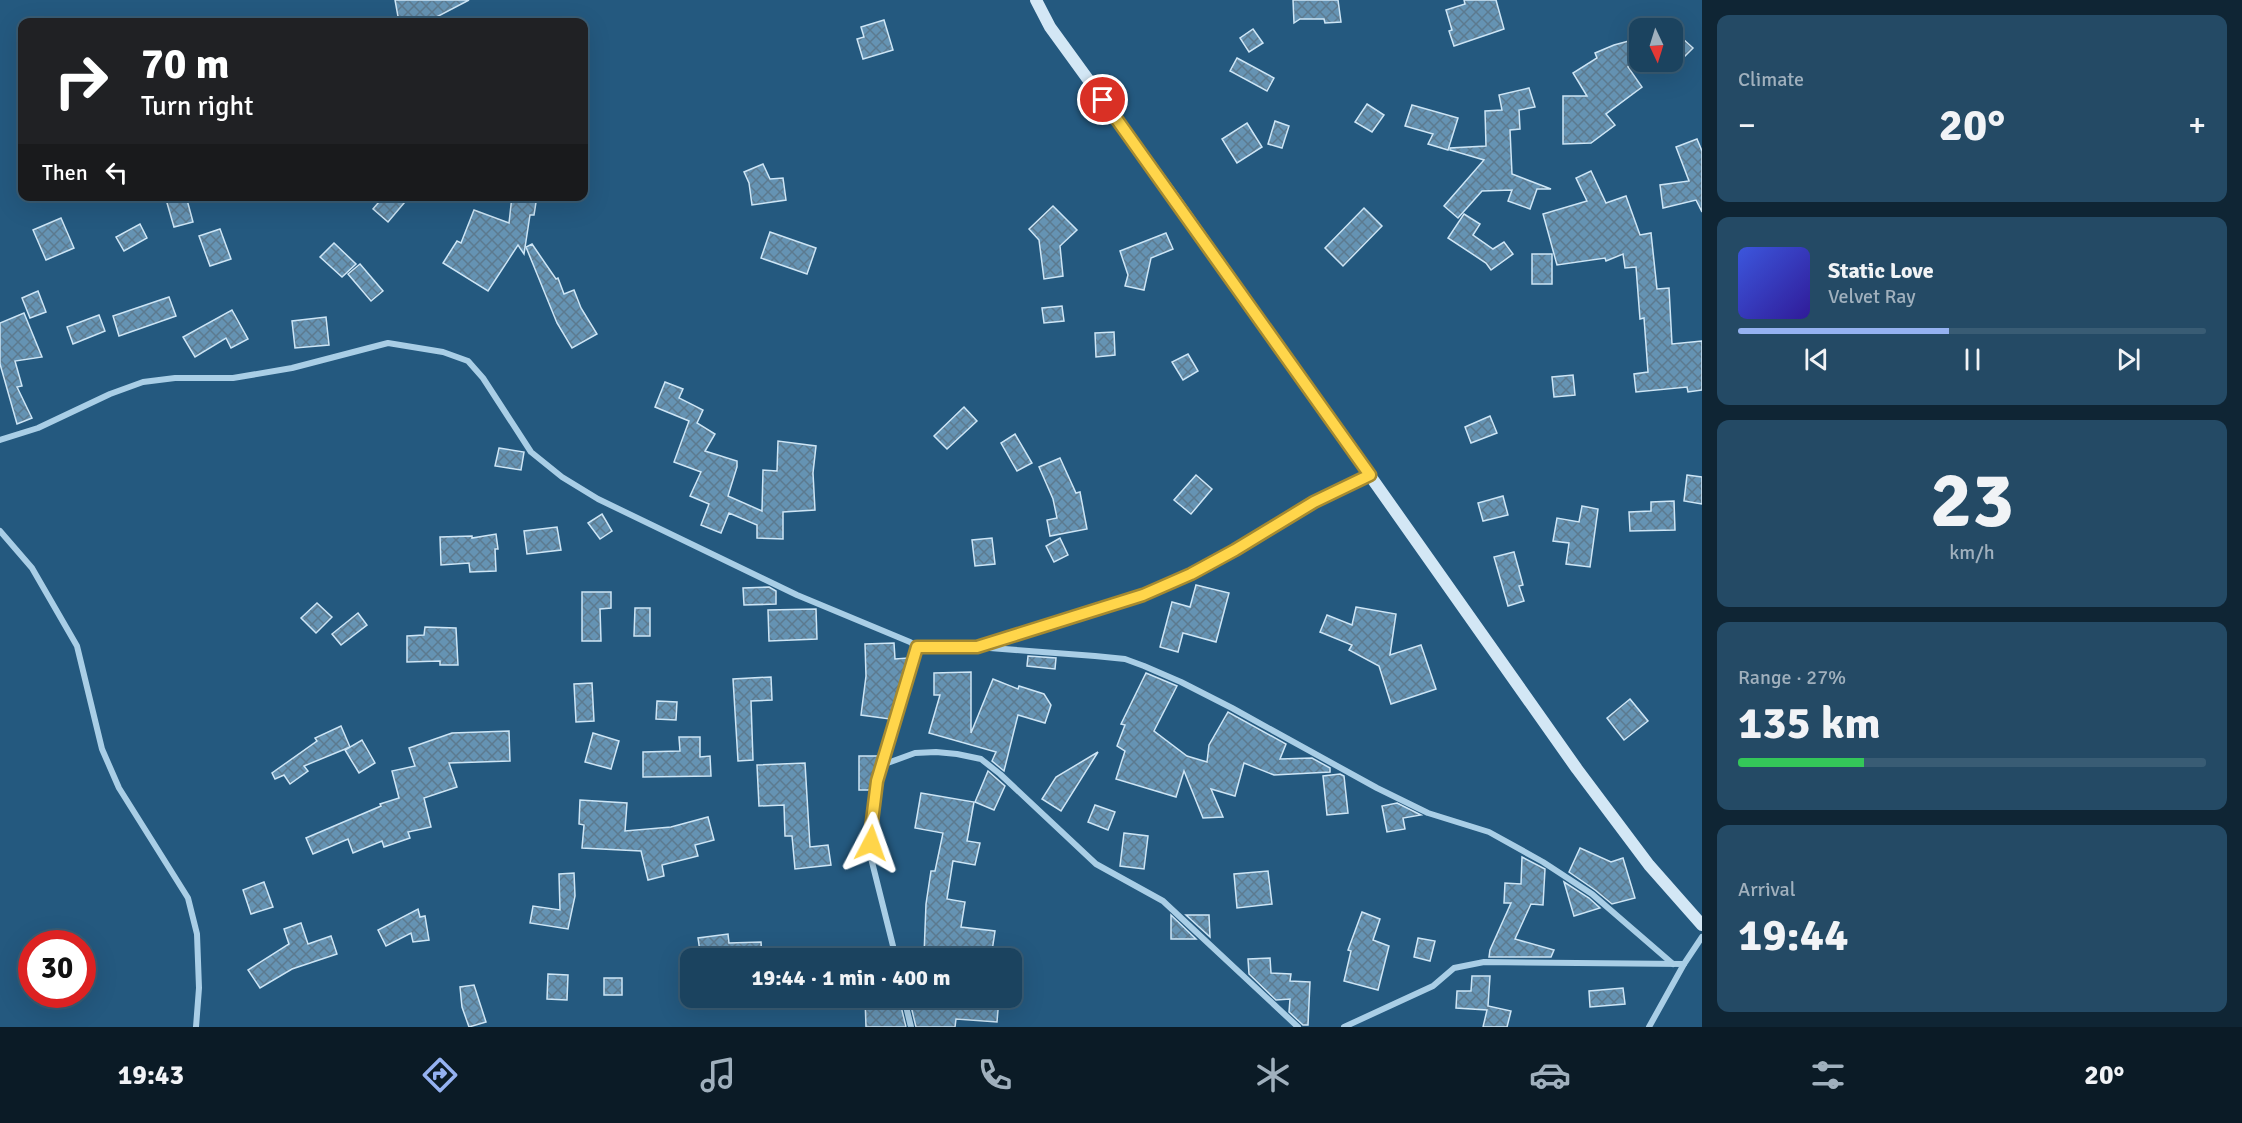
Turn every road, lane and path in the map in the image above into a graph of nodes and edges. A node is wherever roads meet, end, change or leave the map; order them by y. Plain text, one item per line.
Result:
1 (1036, 0) edge
2 (0, 440) edge
3 (1370, 475) junction
4 (0, 531) edge
5 (917, 647) junction
6 (977, 647) junction
7 (882, 765) junction
8 (1702, 925) edge
9 (1702, 937) edge
10 (894, 948) edge
11 (1673, 964) junction
12 (1684, 964) junction
13 (906, 1008) edge
14 (196, 1027) edge
15 (911, 1027) edge
16 (1298, 1027) edge
17 (1344, 1027) edge
18 (1649, 1027) edge

1 - 3 main road
2 - 5 street
3 - 6 street
3 - 8 main road
4 - 14 street
5 - 6 street
5 - 7 street
6 - 11 street
7 - 10 street
7 - 16 street
9 - 12 street
11 - 12 street
11 - 17 street
12 - 18 street
13 - 15 street

